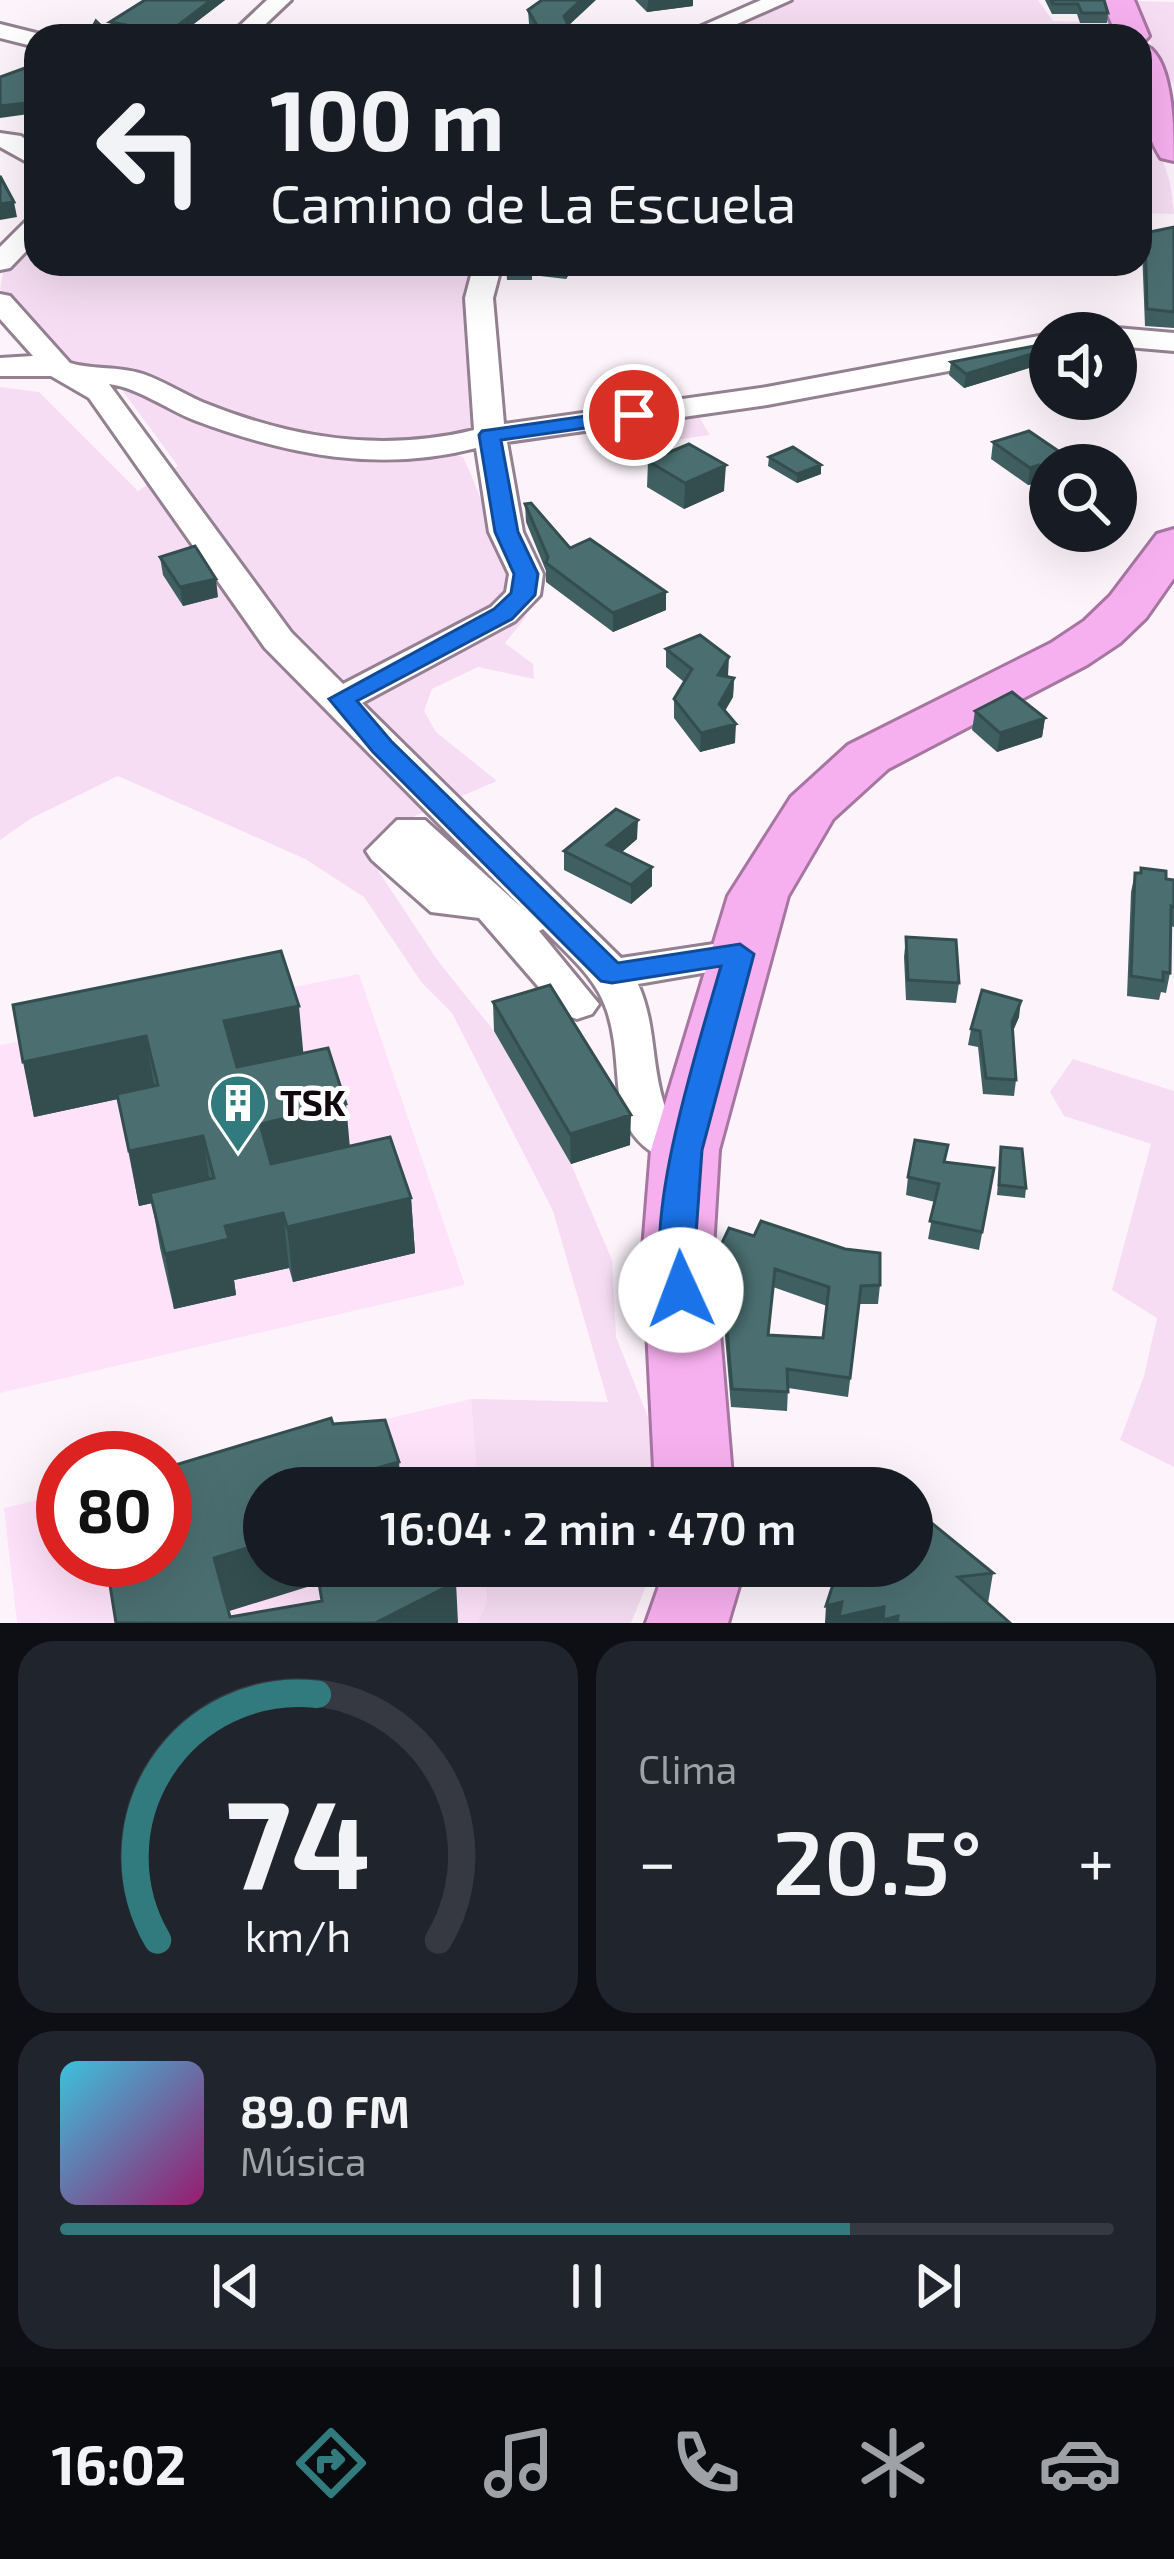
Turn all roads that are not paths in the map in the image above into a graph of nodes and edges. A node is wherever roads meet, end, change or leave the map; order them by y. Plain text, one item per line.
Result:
1 (280, 0) edge
2 (768, 2) edge
3 (253, 24) edge
4 (718, 24) edge
5 (1158, 82) edge
6 (1174, 150) edge
7 (24, 238) edge
8 (0, 262) edge
9 (485, 276) edge
10 (0, 302) edge
11 (1137, 339) edge
12 (1174, 342) edge
13 (1029, 347) edge
14 (0, 367) edge
15 (70, 371) junction
16 (490, 435) junction
17 (1174, 544) edge
18 (341, 699) junction
19 (517, 914) junction
20 (740, 954) junction
21 (612, 974) junction
22 (578, 1004) dead end
23 (686, 1150) junction
24 (693, 1467) edge
25 (699, 1587) edge
26 (687, 1623) edge

1 - 3 street
2 - 4 street
5 - 6 highway
7 - 8 street
9 - 16 street
10 - 15 street
11 - 12 street
13 - 16 street
14 - 15 street
15 - 16 street
15 - 18 street
16 - 18 street
17 - 20 highway
18 - 19 street
19 - 21 street
19 - 22 street
20 - 21 street
20 - 23 highway
21 - 23 street
23 - 24 highway
25 - 26 highway

